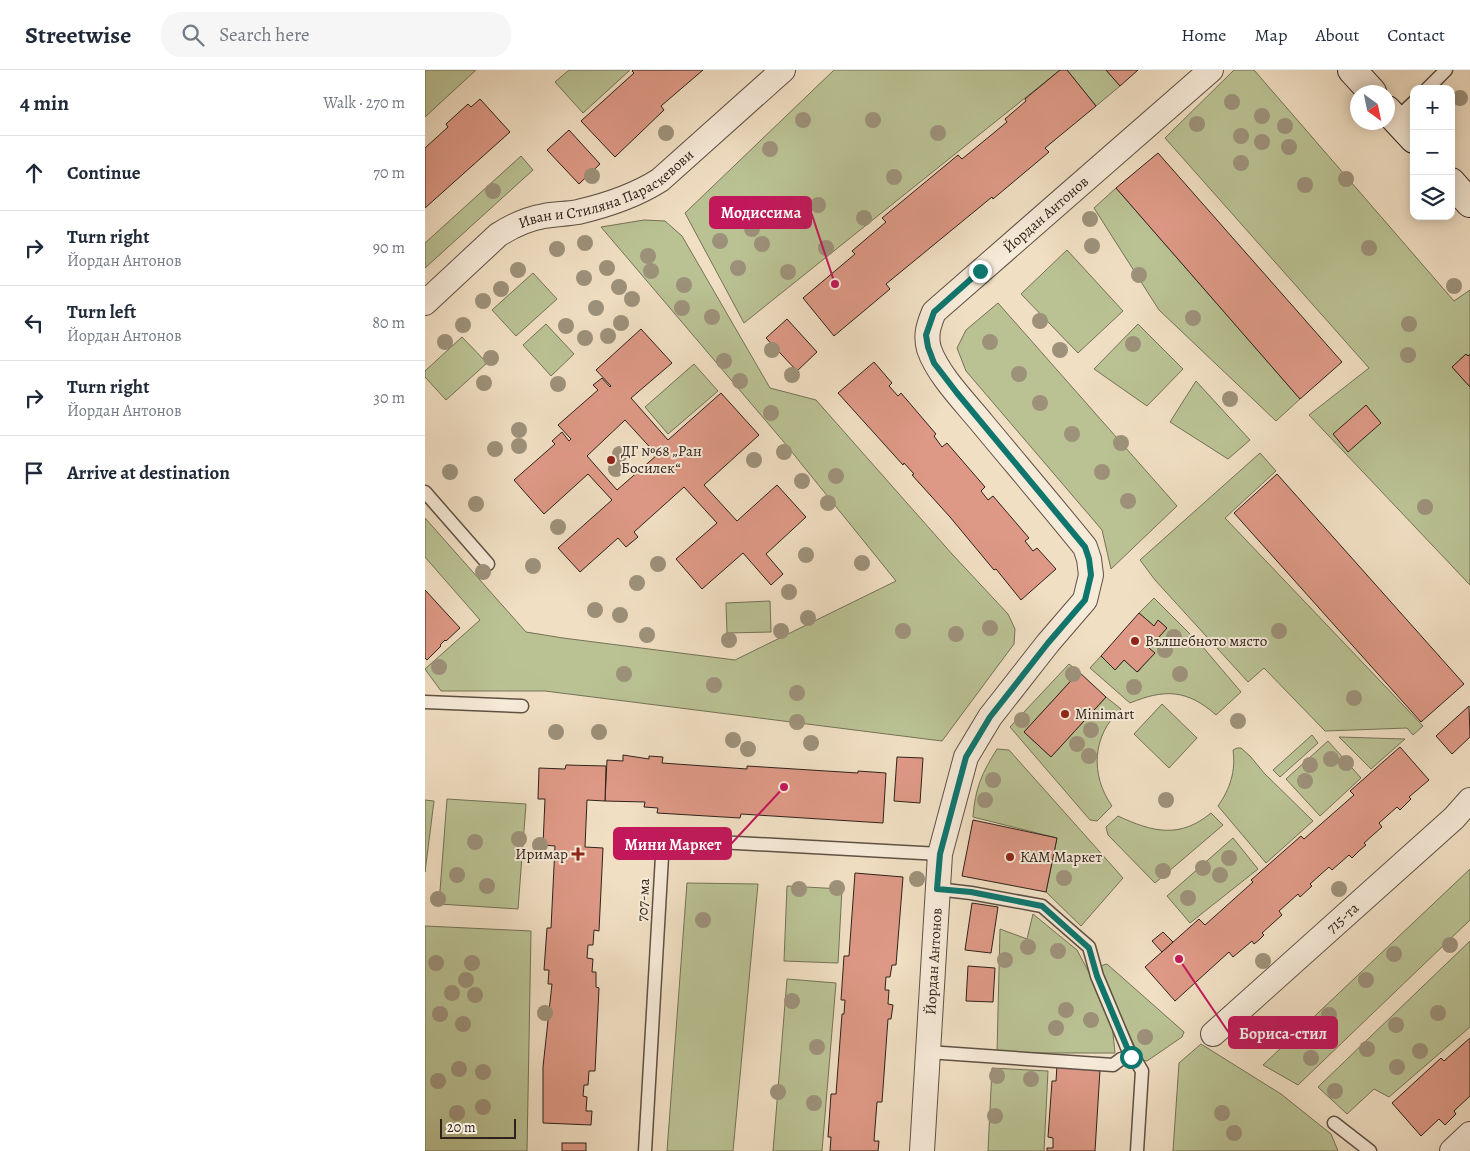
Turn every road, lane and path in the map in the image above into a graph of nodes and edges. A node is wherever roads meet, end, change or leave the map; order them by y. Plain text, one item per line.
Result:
1 (783, 70) edge
2 (1211, 70) edge
3 (1352, 70) edge
4 (1446, 70) edge
5 (1366, 85) edge
6 (1431, 85) edge
7 (1399, 110) edge
8 (1410, 131) edge
9 (1455, 186) edge
10 (1470, 203) edge
11 (425, 303) edge
12 (425, 492) edge
13 (488, 564) dead end
14 (425, 702) edge
15 (522, 706) dead end
16 (1470, 800) edge
17 (940, 854) junction
18 (937, 889) junction
19 (1213, 1034) dead end
20 (928, 1052) junction
21 (1131, 1057) junction
22 (1334, 1123) dead end
23 (1470, 1134) edge
24 (645, 1151) edge
25 (922, 1151) edge
26 (1137, 1151) edge
27 (1370, 1151) edge
28 (1452, 1151) edge

1 - 11 street, Иван и Стиляна Параскевови
2 - 17 street, Йордан Антонов
3 - 5 street
4 - 6 lane
7 - 8 street
9 - 10 street
12 - 13 lane
14 - 15 lane
16 - 19 street, 715-та
17 - 18 street, Йордан Антонов
17 - 24 lane, 707-ма
18 - 20 street, Йордан Антонов
18 - 21 lane
20 - 21 lane
20 - 25 street, Йордан Антонов
21 - 26 lane
22 - 27 lane
23 - 28 street

